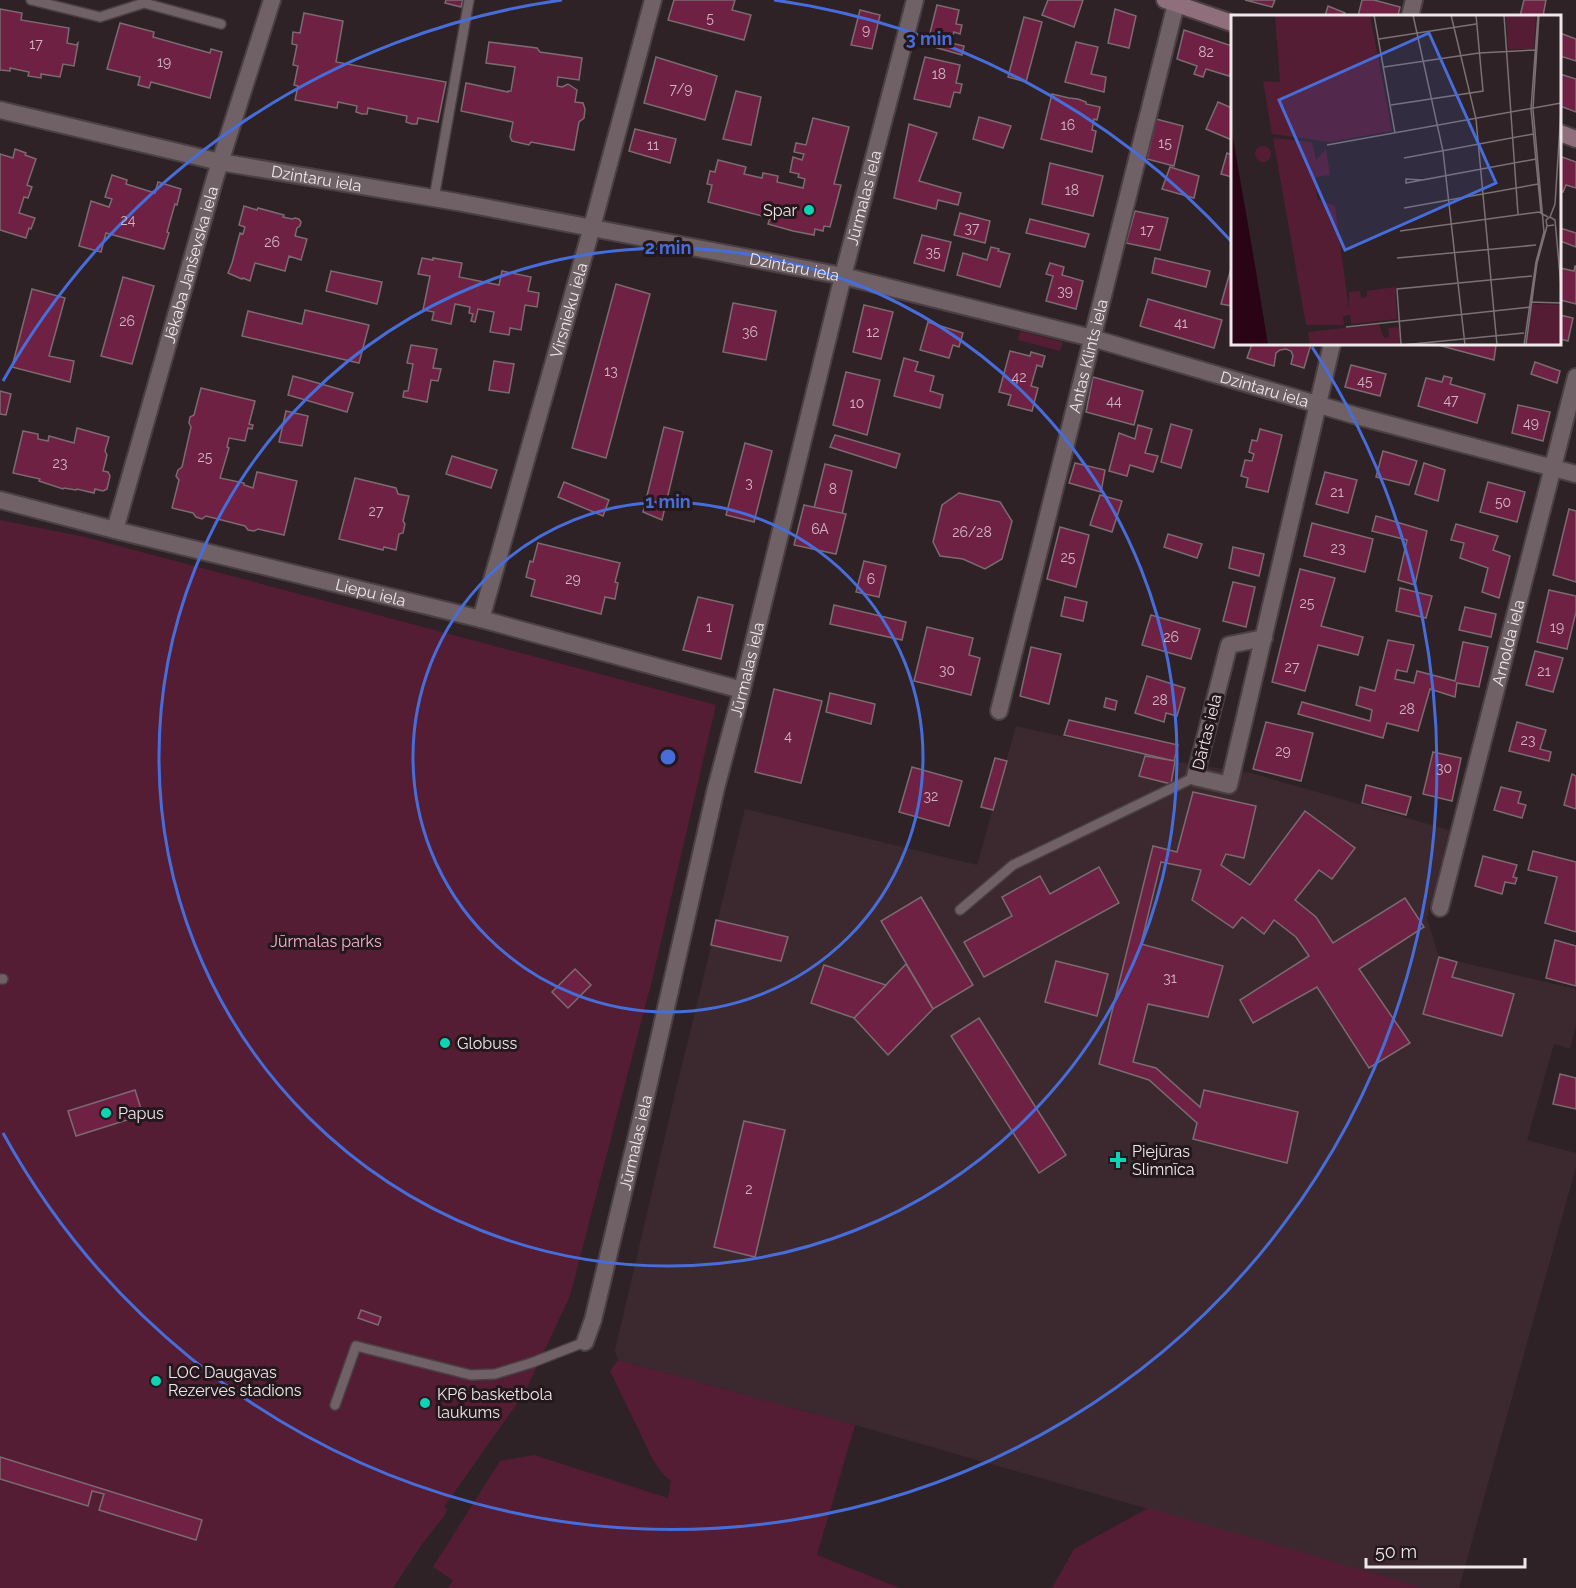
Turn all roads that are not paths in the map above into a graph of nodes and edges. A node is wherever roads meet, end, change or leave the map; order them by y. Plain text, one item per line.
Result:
1 (31, 0) edge
2 (272, 0) edge
3 (469, 0) edge
4 (653, 0) edge
5 (915, 0) edge
6 (1414, 0) edge
7 (1173, 1) edge
8 (1410, 15) edge
9 (1231, 22) edge
10 (221, 24) dead end
11 (0, 110) edge
12 (1561, 134) edge
13 (1576, 139) edge
14 (220, 162) junction
15 (434, 198) junction
16 (592, 227) junction
17 (843, 276) junction
18 (1092, 338) junction
19 (1332, 345) edge
20 (1576, 377) edge
21 (1317, 404) junction
22 (1553, 467) junction
23 (1576, 474) edge
24 (0, 500) edge
25 (115, 530) junction
26 (481, 619) junction
27 (1263, 638) junction
28 (742, 690) junction
29 (999, 711) dead end
30 (1195, 777) junction
31 (1440, 908) dead end
32 (960, 910) dead end
33 (585, 1342) joint
34 (335, 1405) dead end

1 - 10 lane
2 - 14 street, Jēkaba Janševska iela
3 - 15 lane
4 - 16 street, Virsnieku iela
5 - 17 street, Jūrmalas iela
6 - 8 street
7 - 9 main road
7 - 18 street, Antas Klints iela
11 - 14 street, Dzintaru iela
12 - 13 main road
14 - 15 street, Dzintaru iela
14 - 25 street, Jēkaba Janševska iela
15 - 16 street, Dzintaru iela
16 - 17 street, Dzintaru iela
16 - 26 street, Virsnieku iela
17 - 18 street, Dzintaru iela
17 - 28 street, Jūrmalas iela
18 - 21 street, Dzintaru iela
18 - 29 street, Antas Klints iela
19 - 21 street, Dārtas iela
20 - 22 street, Arnolda iela
21 - 22 street, Dzintaru iela
21 - 27 street, Dārtas iela
22 - 23 street, Dzintaru iela
22 - 31 street, Arnolda iela
24 - 25 street, Liepu iela
25 - 26 street, Liepu iela
26 - 28 street, Liepu iela
27 - 30 street, Dārtas iela
27 - 30 street, Dārtas iela
28 - 33 street, Jūrmalas iela
30 - 32 lane
33 - 34 lane

